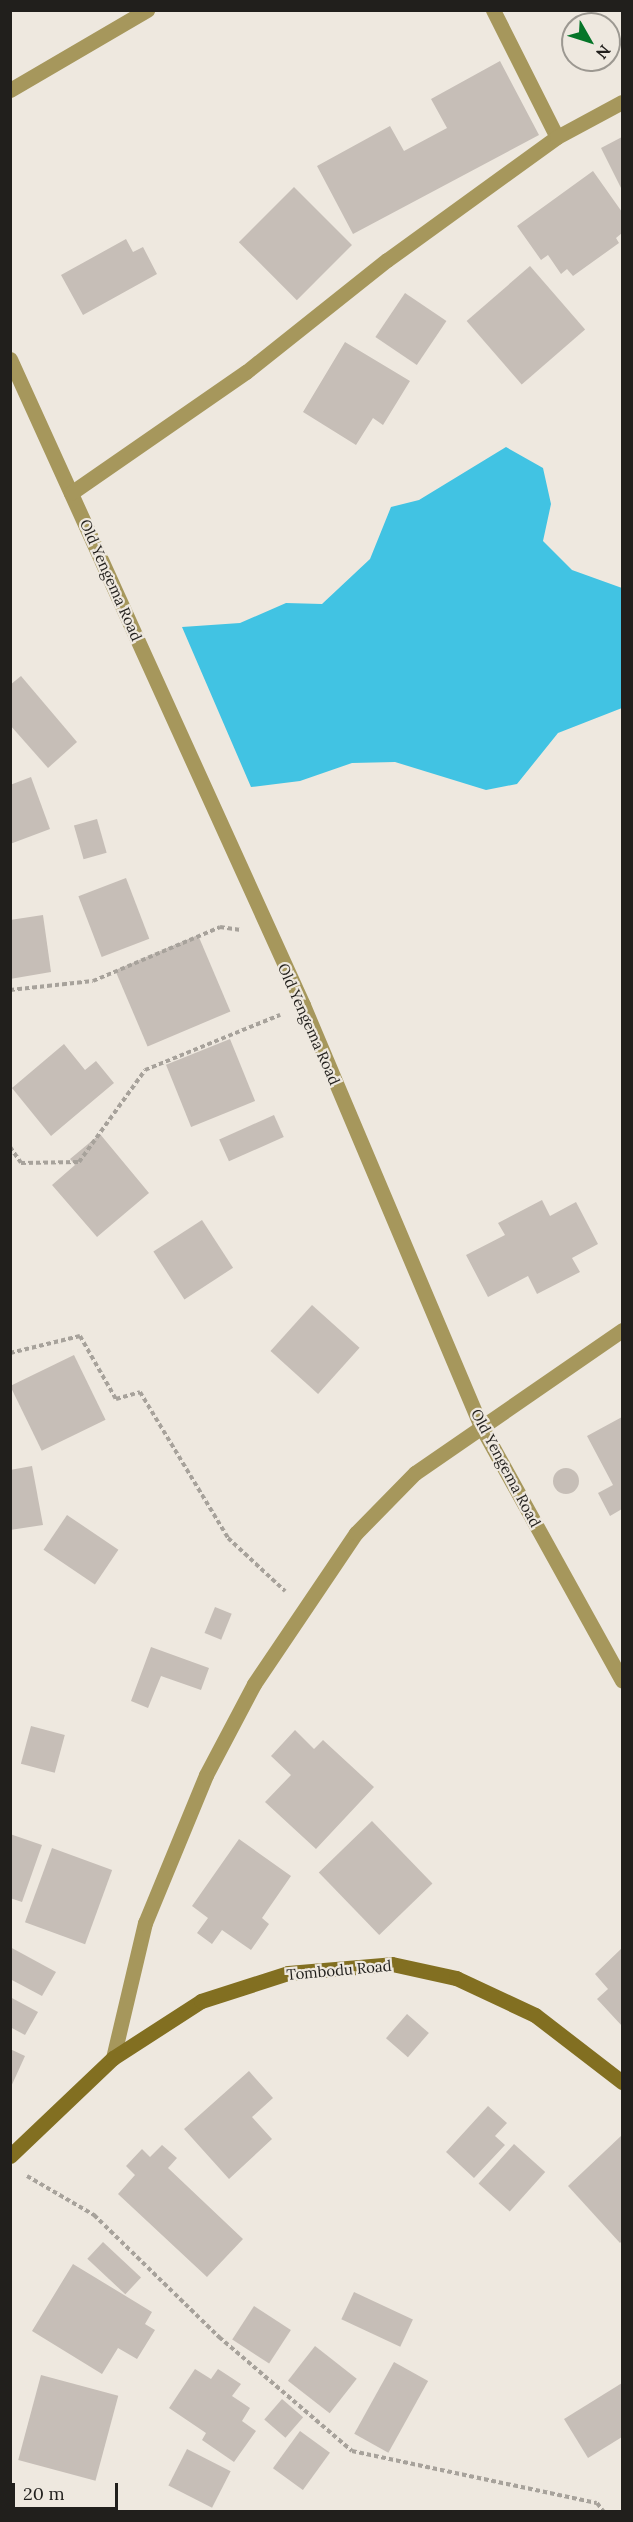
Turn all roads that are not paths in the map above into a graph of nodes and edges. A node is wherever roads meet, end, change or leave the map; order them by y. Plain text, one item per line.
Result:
1 (147, 10) edge
2 (493, 10) edge
3 (10, 90) edge
4 (622, 102) edge
5 (557, 137) junction
6 (10, 359) edge
7 (71, 493) junction
8 (622, 1330) edge
9 (481, 1426) junction
10 (622, 1680) edge
11 (113, 2058) junction
12 (622, 2082) edge
13 (10, 2156) edge

1 - 3 street
2 - 5 street
4 - 5 street
5 - 7 street
6 - 7 street, Old Yengema Road
7 - 9 street, Old Yengema Road
8 - 9 street
9 - 10 street, Old Yengema Road
9 - 11 street
11 - 12 main road, Tombodu Road
11 - 13 main road, Tombodu Road

